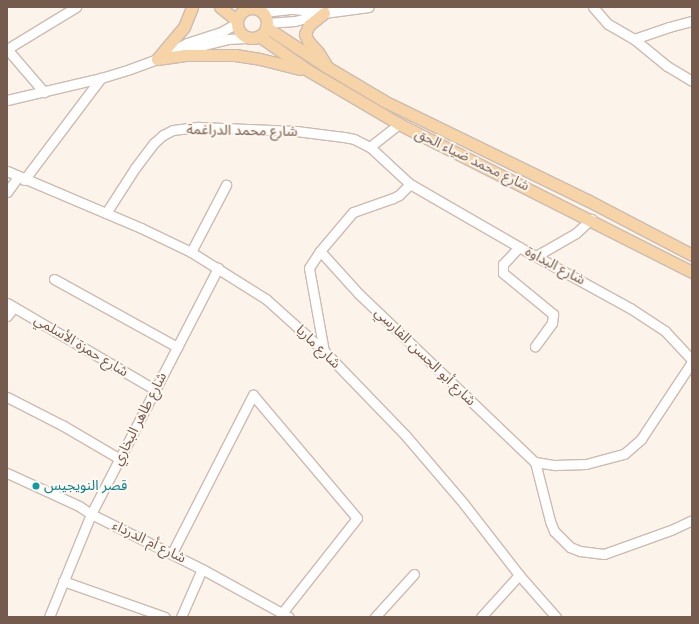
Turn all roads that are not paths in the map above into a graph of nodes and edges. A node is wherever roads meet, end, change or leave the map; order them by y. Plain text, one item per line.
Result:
1 (76, 7) edge
2 (192, 7) edge
3 (220, 7) edge
4 (369, 7) edge
5 (593, 7) edge
6 (242, 9) edge
7 (263, 12) junction
8 (324, 13) junction
9 (692, 21) edge
10 (237, 22) junction
11 (267, 25) junction
12 (255, 37) junction
13 (634, 39) junction
14 (7, 49) edge
15 (174, 50) junction
16 (157, 58) junction
17 (327, 68) junction
18 (309, 71) junction
19 (101, 78) junction
20 (692, 81) edge
21 (44, 92) junction
22 (7, 100) edge
23 (399, 124) junction
24 (370, 147) junction
25 (7, 171) edge
26 (21, 178) junction
27 (410, 184) junction
28 (226, 185) dead end
29 (7, 192) edge
30 (106, 213) junction
31 (591, 219) junction
32 (519, 247) junction
33 (320, 251) junction
34 (191, 252) junction
35 (692, 254) edge
36 (536, 256) junction
37 (218, 268) junction
38 (692, 272) edge
39 (54, 279) dead end
40 (11, 305) edge
41 (7, 316) edge
42 (535, 346) dead end
43 (176, 347) junction
44 (324, 351) junction
45 (692, 361) edge
46 (154, 389) junction
47 (7, 397) edge
48 (120, 459) junction
49 (535, 462) junction
50 (8, 475) edge
51 (91, 514) junction
52 (692, 520) edge
53 (172, 553) junction
54 (202, 569) junction
55 (414, 574) dead end
56 (519, 575) junction
57 (63, 581) junction
58 (285, 615) edge
59 (48, 617) edge
60 (165, 617) edge
61 (181, 617) edge
62 (375, 617) edge
63 (481, 617) edge
64 (556, 617) edge

1 - 14 street
2 - 16 main road
3 - 10 main road
4 - 8 street
5 - 13 street
6 - 7 main road
6 - 10 main road
7 - 8 street
7 - 11 main road
8 - 11 street
8 - 17 main road
9 - 13 street
10 - 12 main road
10 - 15 street
11 - 12 main road
11 - 17 main road, شارع محمد ضياء الحق
12 - 15 street
12 - 18 main road, شارع محمد ضياء الحق
13 - 20 street
14 - 21 street
15 - 16 street
16 - 18 main road
16 - 19 street
17 - 35 main road, شارع محمد ضياء الحق
18 - 23 main road, شارع محمد ضياء الحق
19 - 21 street
19 - 26 street
21 - 22 street
23 - 24 street
23 - 31 main road, شارع محمد ضياء الحق
24 - 27 street
24 - 30 street, شارع محمد الدراغمة
25 - 26 street, شارع ماريا
26 - 29 street
26 - 30 street, شارع ماريا
27 - 32 street, شارع البداوة
27 - 33 street
28 - 34 street
30 - 34 street, شارع ماريا
31 - 36 street
31 - 38 main road, شارع محمد ضياء الحق
32 - 36 street, شارع البداوة
32 - 42 street
33 - 44 street
33 - 49 street, شارع أبو الحسن الفارسي
34 - 37 street, شارع ماريا
36 - 45 street, شارع البداوة
37 - 43 street, شارع طاهر البخاري
37 - 44 street, شارع ماريا
39 - 43 street
40 - 41 street
40 - 46 street, شارع حمزة الأسلمي
43 - 46 street, شارع طاهر البخاري
44 - 56 street, شارع ماريا
45 - 49 street
46 - 48 street, شارع طاهر البخاري
47 - 48 street
48 - 51 street, شارع طاهر البخاري
49 - 52 street
50 - 51 street, شارع أم الدرداء
51 - 53 street, شارع أم الدرداء
51 - 57 street, شارع طاهر البخاري
53 - 54 street, شارع أم الدرداء
53 - 58 street
54 - 58 street, شارع أم الدرداء
54 - 61 street
55 - 62 street
56 - 63 street
56 - 64 street, شارع ماريا
57 - 59 street, شارع طاهر البخاري
57 - 60 street

